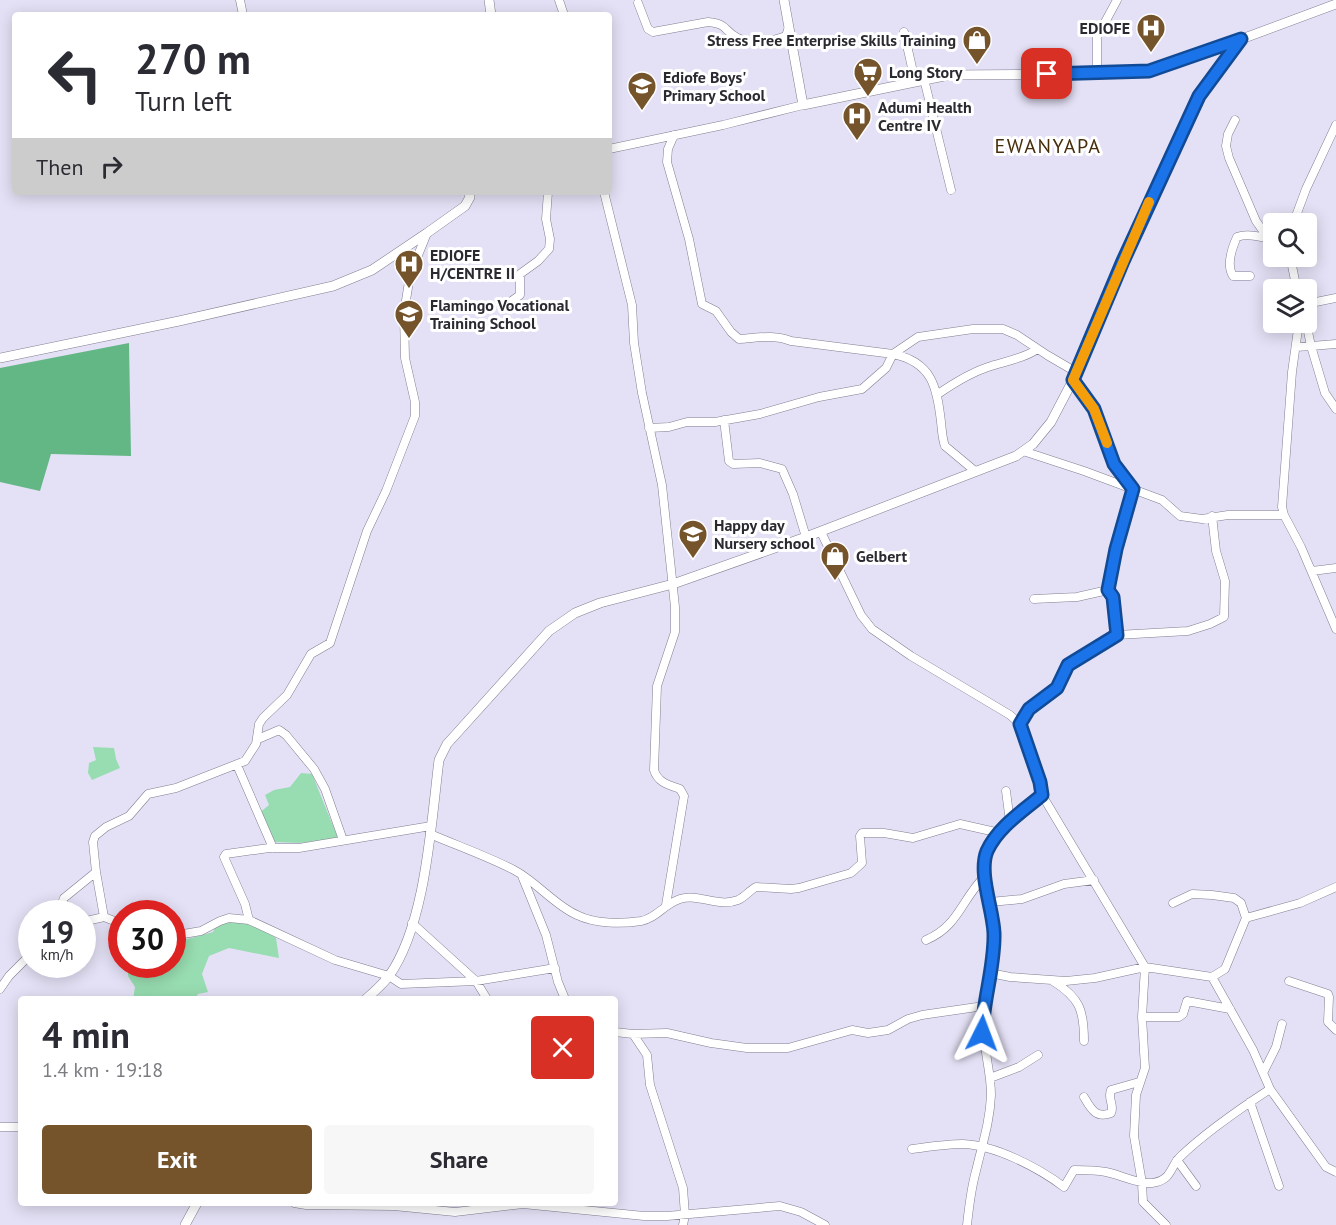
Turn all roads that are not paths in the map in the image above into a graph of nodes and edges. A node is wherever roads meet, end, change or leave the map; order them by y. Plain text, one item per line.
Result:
1 (784, 0) edge
2 (1117, 0) edge
3 (638, 3) dead end
4 (1336, 4) edge
5 (789, 25) junction
6 (904, 32) dead end
7 (1241, 39) junction
8 (1097, 74) junction
9 (920, 80) junction
10 (803, 105) junction
11 (1235, 120) dead end
12 (1336, 126) edge
13 (674, 135) junction
14 (612, 148) edge
15 (951, 190) dead end
16 (470, 195) edge
17 (548, 195) edge
18 (605, 195) edge
19 (1297, 213) edge
20 (1263, 229) edge
21 (427, 233) junction
22 (1263, 238) edge
23 (1250, 276) dead end
24 (1336, 298) edge
25 (1317, 302) edge
26 (506, 305) dead end
27 (1298, 333) edge
28 (1308, 333) edge
29 (1336, 344) edge
30 (1311, 346) junction
31 (1296, 347) junction
32 (1037, 349) junction
33 (893, 354) junction
34 (0, 358) edge
35 (1075, 376) junction
36 (938, 394) junction
37 (1336, 409) edge
38 (724, 420) junction
39 (649, 428) junction
40 (1023, 451) junction
41 (975, 471) junction
42 (1133, 489) junction
43 (1284, 515) junction
44 (1212, 516) junction
45 (821, 532) junction
46 (806, 537) junction
47 (1336, 568) edge
48 (1312, 571) junction
49 (673, 584) junction
50 (1108, 590) junction
51 (1034, 599) dead end
52 (1336, 629) edge
53 (1117, 635) junction
54 (1020, 724) junction
55 (258, 739) junction
56 (237, 765) junction
57 (1006, 791) dead end
58 (1042, 795) junction
59 (1010, 822) junction
60 (430, 830) junction
61 (999, 832) junction
62 (343, 840) junction
63 (273, 848) junction
64 (96, 872) junction
65 (522, 875) junction
66 (985, 876) junction
67 (1094, 880) junction
68 (1336, 887) edge
69 (63, 900) edge
70 (990, 902) junction
71 (1173, 903) dead end
72 (666, 906) junction
73 (104, 917) junction
74 (1246, 918) junction
75 (96, 919) edge
76 (108, 919) edge
77 (249, 920) junction
78 (412, 923) junction
79 (186, 934) edge
80 (926, 940) dead end
81 (18, 967) edge
82 (1145, 967) junction
83 (555, 968) junction
84 (990, 973) junction
85 (389, 976) junction
86 (1212, 977) junction
87 (1052, 980) junction
88 (476, 981) junction
89 (1289, 981) dead end
90 (0, 988) edge
91 (369, 996) edge
92 (485, 996) edge
93 (564, 996) edge
94 (984, 1006) junction
95 (1230, 1009) junction
96 (1142, 1017) junction
97 (1282, 1024) dead end
98 (1336, 1030) edge
99 (618, 1032) edge
100 (633, 1034) junction
101 (1084, 1041) dead end
102 (1038, 1055) dead end
103 (1264, 1071) junction
104 (990, 1078) junction
105 (1139, 1082) junction
106 (1270, 1089) junction
107 (1084, 1097) dead end
108 (1250, 1102) junction
109 (0, 1127) edge
110 (18, 1127) edge
111 (982, 1148) junction
112 (912, 1149) dead end
113 (1177, 1160) junction
114 (1336, 1172) edge
115 (1142, 1183) junction
116 (1196, 1186) dead end
117 (1279, 1186) dead end
118 (195, 1206) edge
119 (394, 1206) edge
120 (506, 1206) edge
121 (543, 1206) edge
122 (685, 1215) junction
123 (185, 1225) edge
124 (683, 1225) edge
125 (825, 1225) edge
126 (967, 1225) edge
127 (1166, 1225) edge

1 - 5 street
2 - 8 street
3 - 5 street
4 - 7 street
5 - 10 street
6 - 9 street
7 - 8 street
7 - 35 street
8 - 9 street
9 - 10 street
9 - 15 street
10 - 13 street
11 - 20 street
12 - 19 street
13 - 14 street
13 - 33 street
16 - 21 street
17 - 26 street
18 - 39 street
21 - 34 street
21 - 55 street
22 - 23 street
24 - 25 street
27 - 31 street
28 - 30 street
29 - 30 street
30 - 31 street
30 - 37 street
31 - 43 street
32 - 33 street
32 - 35 street
32 - 36 street
33 - 36 street
33 - 38 street
35 - 40 street
35 - 42 street
36 - 41 street
38 - 39 street
38 - 46 street
39 - 49 street
40 - 41 street
40 - 42 street
41 - 45 street
42 - 44 street
42 - 50 street
43 - 44 street
43 - 48 street
44 - 53 street
45 - 46 street
45 - 54 street
46 - 49 street
47 - 48 street
48 - 52 street
49 - 60 street
49 - 72 street
50 - 51 street
50 - 53 street
53 - 54 street
54 - 58 street
55 - 56 street
55 - 62 street
56 - 63 street
56 - 64 street
57 - 59 street
58 - 59 street
58 - 67 street
59 - 61 street
60 - 62 street
60 - 65 street
60 - 78 street
61 - 66 street
61 - 72 street
62 - 63 street
63 - 77 street
64 - 69 street
64 - 73 street
65 - 72 street
65 - 83 street
66 - 70 street
66 - 80 street
67 - 70 street
67 - 82 street
68 - 74 street
70 - 84 street
71 - 74 street
73 - 75 street
73 - 76 street
74 - 86 street
77 - 79 street
77 - 85 street
78 - 85 street
78 - 88 street
81 - 90 street
82 - 86 street
82 - 87 street
82 - 96 street
83 - 88 street
83 - 93 street
84 - 87 street
84 - 94 street
85 - 88 street
85 - 91 street
86 - 95 street
87 - 101 street
88 - 92 street
89 - 98 street
94 - 100 street
94 - 104 street
95 - 96 street
95 - 103 street
96 - 105 street
97 - 103 street
99 - 100 street
100 - 122 street
102 - 104 street
103 - 106 street
104 - 111 street
105 - 107 street
105 - 115 street
106 - 108 street
106 - 114 street
108 - 113 street
108 - 117 street
109 - 110 street
111 - 112 street
111 - 115 street
111 - 126 street
113 - 115 street
113 - 116 street
115 - 127 street
118 - 123 street
119 - 120 street
121 - 122 street
122 - 124 street
122 - 125 street

